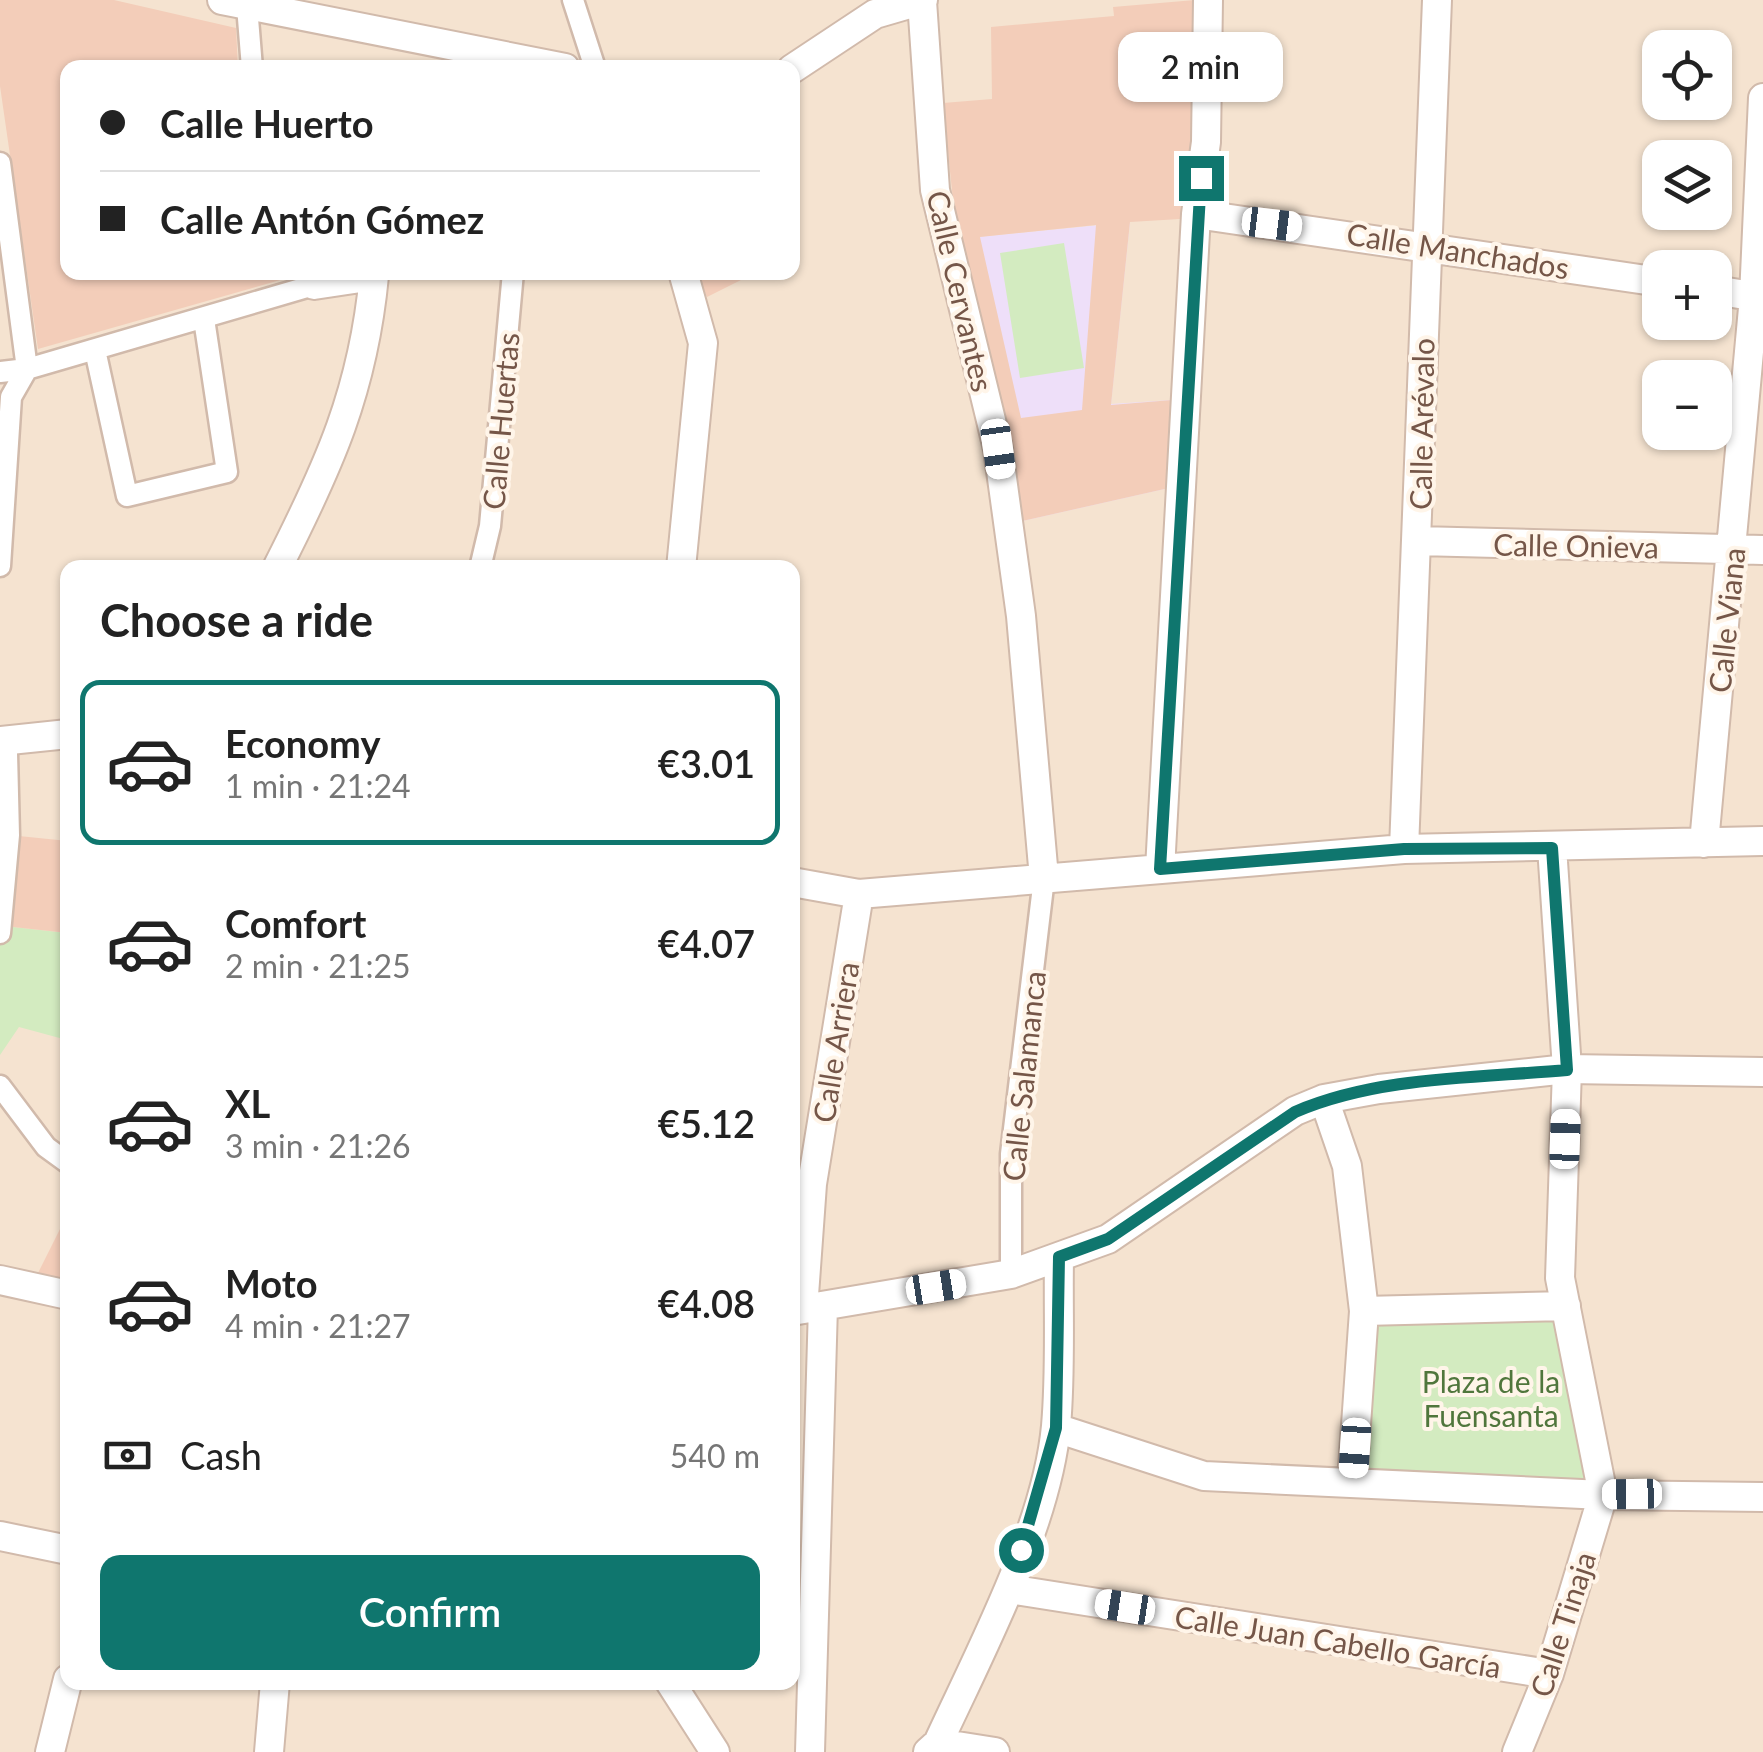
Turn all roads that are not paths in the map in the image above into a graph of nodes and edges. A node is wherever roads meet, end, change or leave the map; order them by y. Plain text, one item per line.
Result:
1 (573, 0) edge
2 (922, 0) edge
3 (1208, 0) edge
4 (1437, 0) edge
5 (239, 2) edge
6 (887, 3) edge
7 (250, 60) edge
8 (525, 60) edge
9 (592, 60) edge
10 (800, 63) edge
11 (1763, 98) edge
12 (0, 164) edge
13 (1196, 214) junction
14 (1425, 244) junction
15 (1642, 279) edge
16 (309, 280) edge
17 (375, 280) edge
18 (512, 280) edge
19 (685, 280) edge
20 (1732, 293) edge
21 (1758, 297) edge
22 (204, 320) junction
23 (95, 350) junction
24 (27, 369) junction
25 (0, 372) edge
26 (1418, 541) junction
27 (1734, 549) junction
28 (1763, 550) edge
29 (281, 560) edge
30 (482, 560) edge
31 (683, 560) edge
32 (0, 566) edge
33 (60, 735) edge
34 (0, 742) edge
35 (0, 750) edge
36 (1763, 841) edge
37 (1704, 843) junction
38 (1552, 848) junction
39 (1404, 849) junction
40 (1160, 869) junction
41 (1044, 878) junction
42 (800, 883) edge
43 (859, 894) junction
44 (0, 934) edge
45 (1567, 1070) junction
46 (1763, 1072) edge
47 (0, 1086) edge
48 (1324, 1099) junction
49 (60, 1157) edge
50 (802, 1184) edge
51 (1059, 1257) junction
52 (1010, 1274) junction
53 (0, 1280) edge
54 (60, 1293) edge
55 (1566, 1306) junction
56 (806, 1309) edge
57 (1364, 1311) junction
58 (1056, 1428) junction
59 (1352, 1482) junction
60 (1603, 1495) junction
61 (1763, 1497) edge
62 (0, 1536) edge
63 (60, 1548) edge
64 (1009, 1588) junction
65 (1549, 1674) junction
66 (65, 1690) edge
67 (274, 1690) edge
68 (675, 1690) edge
69 (933, 1748) edge
70 (50, 1752) edge
71 (269, 1752) edge
72 (715, 1752) edge
73 (810, 1752) edge
74 (995, 1752) edge
75 (1517, 1752) edge

1 - 9 street
2 - 6 street
2 - 41 street, Calle Cervantes
3 - 13 street
4 - 14 street, Calle Arévalo
5 - 7 street
5 - 8 street
6 - 10 street
11 - 21 street, Calle Viana
12 - 24 street
13 - 14 street, Calle Manchados
13 - 40 street
14 - 15 street, Calle Manchados
14 - 26 street, Calle Arévalo
16 - 22 street
17 - 29 street
18 - 30 street, Calle Huertas
19 - 31 street
20 - 21 street
21 - 27 street, Calle Viana
22 - 23 street
22 - 23 street
23 - 24 street
24 - 25 street
24 - 32 street
26 - 27 street, Calle Onieva
26 - 39 street, Calle Arévalo
27 - 28 street, Calle Onieva
27 - 37 street, Calle Viana
33 - 34 street
35 - 44 street
36 - 37 street
37 - 38 street
38 - 39 street
38 - 45 street
39 - 40 street
40 - 41 street
41 - 43 street
41 - 52 street, Calle Salamanca
42 - 43 street
43 - 50 street, Calle Arriera
45 - 46 street
45 - 48 street
45 - 55 street
47 - 49 street
48 - 51 street
48 - 57 street
50 - 56 street, Calle Arriera
51 - 52 street
51 - 58 street
52 - 56 street
53 - 54 street
55 - 57 street
55 - 60 street
56 - 73 street, Calle Arriera
57 - 59 street
58 - 59 street
58 - 64 street
59 - 60 street
60 - 61 street
60 - 65 street, Calle Tinaja
62 - 63 street
64 - 65 street, Calle Juan Cabello García
64 - 69 street
65 - 75 street, Calle Tinaja
66 - 70 street
67 - 71 street
68 - 72 street
69 - 74 street

